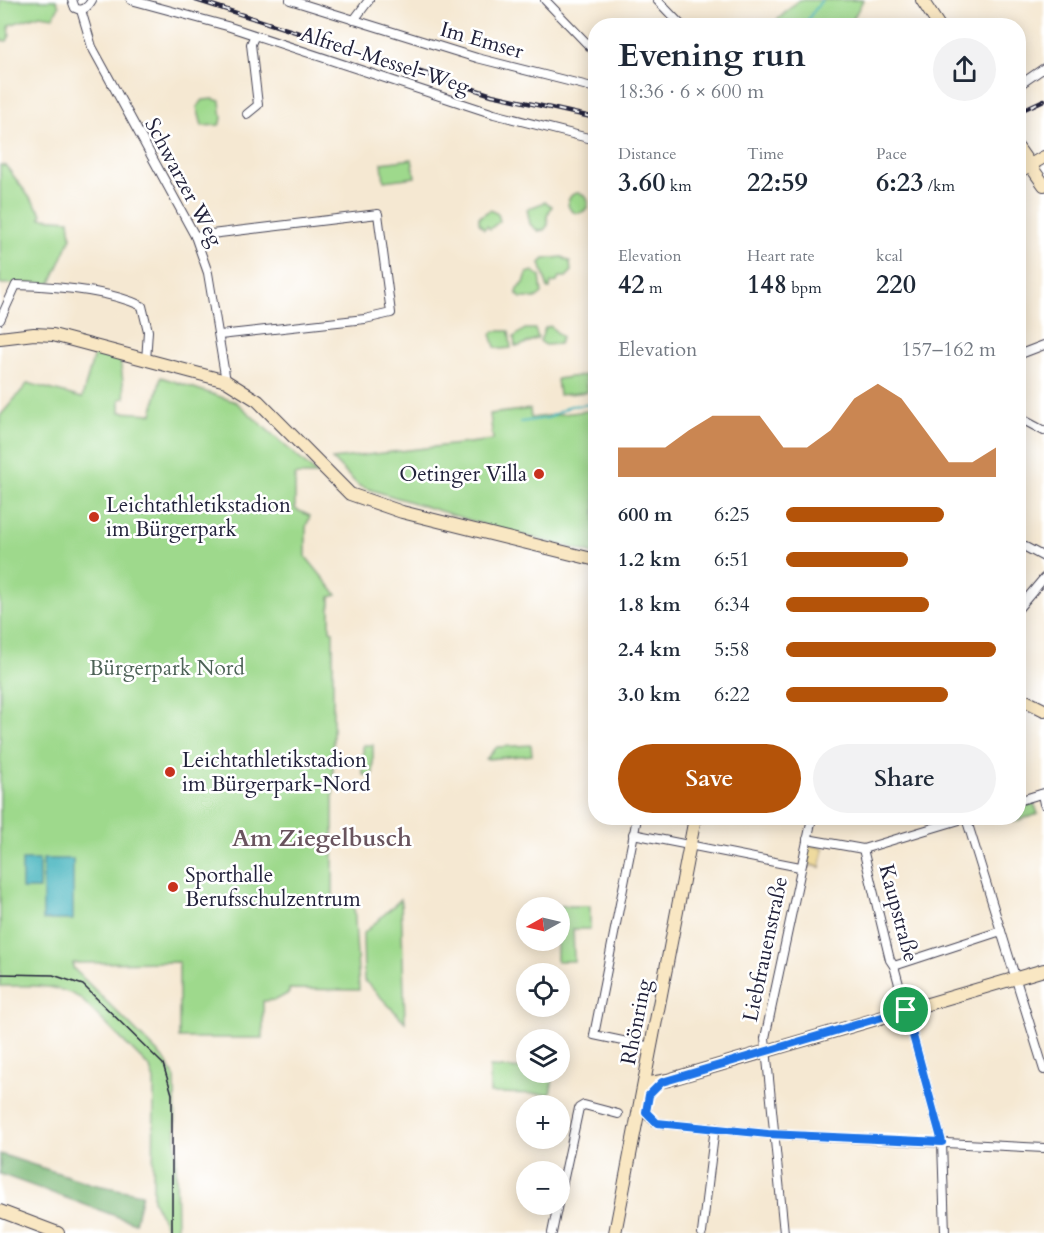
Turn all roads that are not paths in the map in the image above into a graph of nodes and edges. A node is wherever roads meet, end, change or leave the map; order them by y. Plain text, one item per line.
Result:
1 (72, 0) edge
2 (92, 0) edge
3 (130, 0) edge
4 (290, 0) edge
5 (369, 0) edge
6 (545, 0) edge
7 (657, 0) edge
8 (922, 0) edge
9 (81, 10) junction
10 (674, 18) edge
11 (934, 18) edge
12 (354, 20) junction
13 (254, 37) junction
14 (588, 45) edge
15 (1044, 68) edge
16 (1026, 80) edge
17 (588, 86) edge
18 (247, 114) dead end
19 (588, 138) edge
20 (1044, 157) edge
21 (1026, 160) edge
22 (1029, 165) junction
23 (1026, 167) edge
24 (1044, 185) edge
25 (195, 236) junction
26 (0, 320) edge
27 (219, 335) junction
28 (0, 338) edge
29 (1044, 345) edge
30 (1026, 352) edge
31 (146, 361) junction
32 (226, 381) junction
33 (1026, 421) edge
34 (1044, 430) edge
35 (1026, 547) edge
36 (1044, 557) edge
37 (588, 558) edge
38 (1044, 578) edge
39 (1026, 599) edge
40 (1026, 701) edge
41 (1044, 710) edge
42 (1043, 794) edge
43 (1026, 799) edge
44 (1044, 804) edge
45 (635, 825) edge
46 (694, 825) edge
47 (810, 825) edge
48 (943, 825) edge
49 (968, 825) edge
50 (633, 834) junction
51 (807, 839) junction
52 (690, 843) junction
53 (863, 849) junction
54 (800, 867) junction
55 (1001, 932) junction
56 (894, 966) junction
57 (1044, 970) edge
58 (1013, 974) junction
59 (906, 1010) junction
60 (651, 1047) junction
61 (765, 1051) junction
62 (1044, 1070) edge
63 (662, 1082) junction
64 (644, 1084) junction
65 (646, 1107) junction
66 (618, 1114) dead end
67 (715, 1127) junction
68 (772, 1134) junction
69 (942, 1142) junction
70 (1044, 1149) edge
71 (567, 1161) edge
72 (628, 1168) junction
73 (0, 1210) edge
74 (556, 1215) edge
75 (58, 1233) edge
76 (552, 1233) edge
77 (615, 1233) edge
78 (702, 1233) edge
79 (784, 1233) edge
80 (945, 1233) edge

1 - 9 street, Schwarzer Weg
2 - 9 street
3 - 13 street, Alfred-Messel-Weg
4 - 12 street, Im Emser
5 - 12 street
6 - 14 street
7 - 10 street
8 - 11 main road
9 - 25 street, Schwarzer Weg
12 - 17 street, Im Emser
13 - 18 street
13 - 19 street, Alfred-Messel-Weg
15 - 16 street
20 - 22 main road
21 - 22 main road
22 - 23 main road
22 - 24 main road
25 - 27 street, Schwarzer Weg
25 - 27 street
26 - 31 street
27 - 32 street, Schwarzer Weg
28 - 31 main road
29 - 30 street
31 - 32 main road
32 - 37 main road
33 - 34 street
35 - 36 street
38 - 39 street
40 - 41 main road
42 - 43 street
42 - 44 street
45 - 50 street
46 - 52 main road, Rhönring
47 - 51 street, Liebfrauenstraße
48 - 53 street
49 - 55 street
50 - 52 street
50 - 60 street
51 - 53 street
51 - 54 street, Liebfrauenstraße
52 - 54 street
52 - 60 main road, Rhönring
53 - 56 street, Kaupstraße
54 - 61 street, Liebfrauenstraße
55 - 56 street
55 - 58 street
56 - 59 street, Kaupstraße
57 - 58 main road
58 - 59 main road
58 - 62 street
59 - 61 main road
59 - 69 street, Kaupstraße
60 - 64 main road, Rhönring
61 - 63 main road
61 - 68 street, Liebfrauenstraße
63 - 64 main road
63 - 65 main road
64 - 72 main road, Rhönring
65 - 67 street
65 - 72 main road
66 - 71 street
67 - 68 street
67 - 78 street
68 - 69 street
68 - 79 street, Liebfrauenstraße
69 - 70 street
69 - 80 street, Kaupstraße
72 - 77 main road, Rhönring
73 - 75 main road
74 - 76 street

